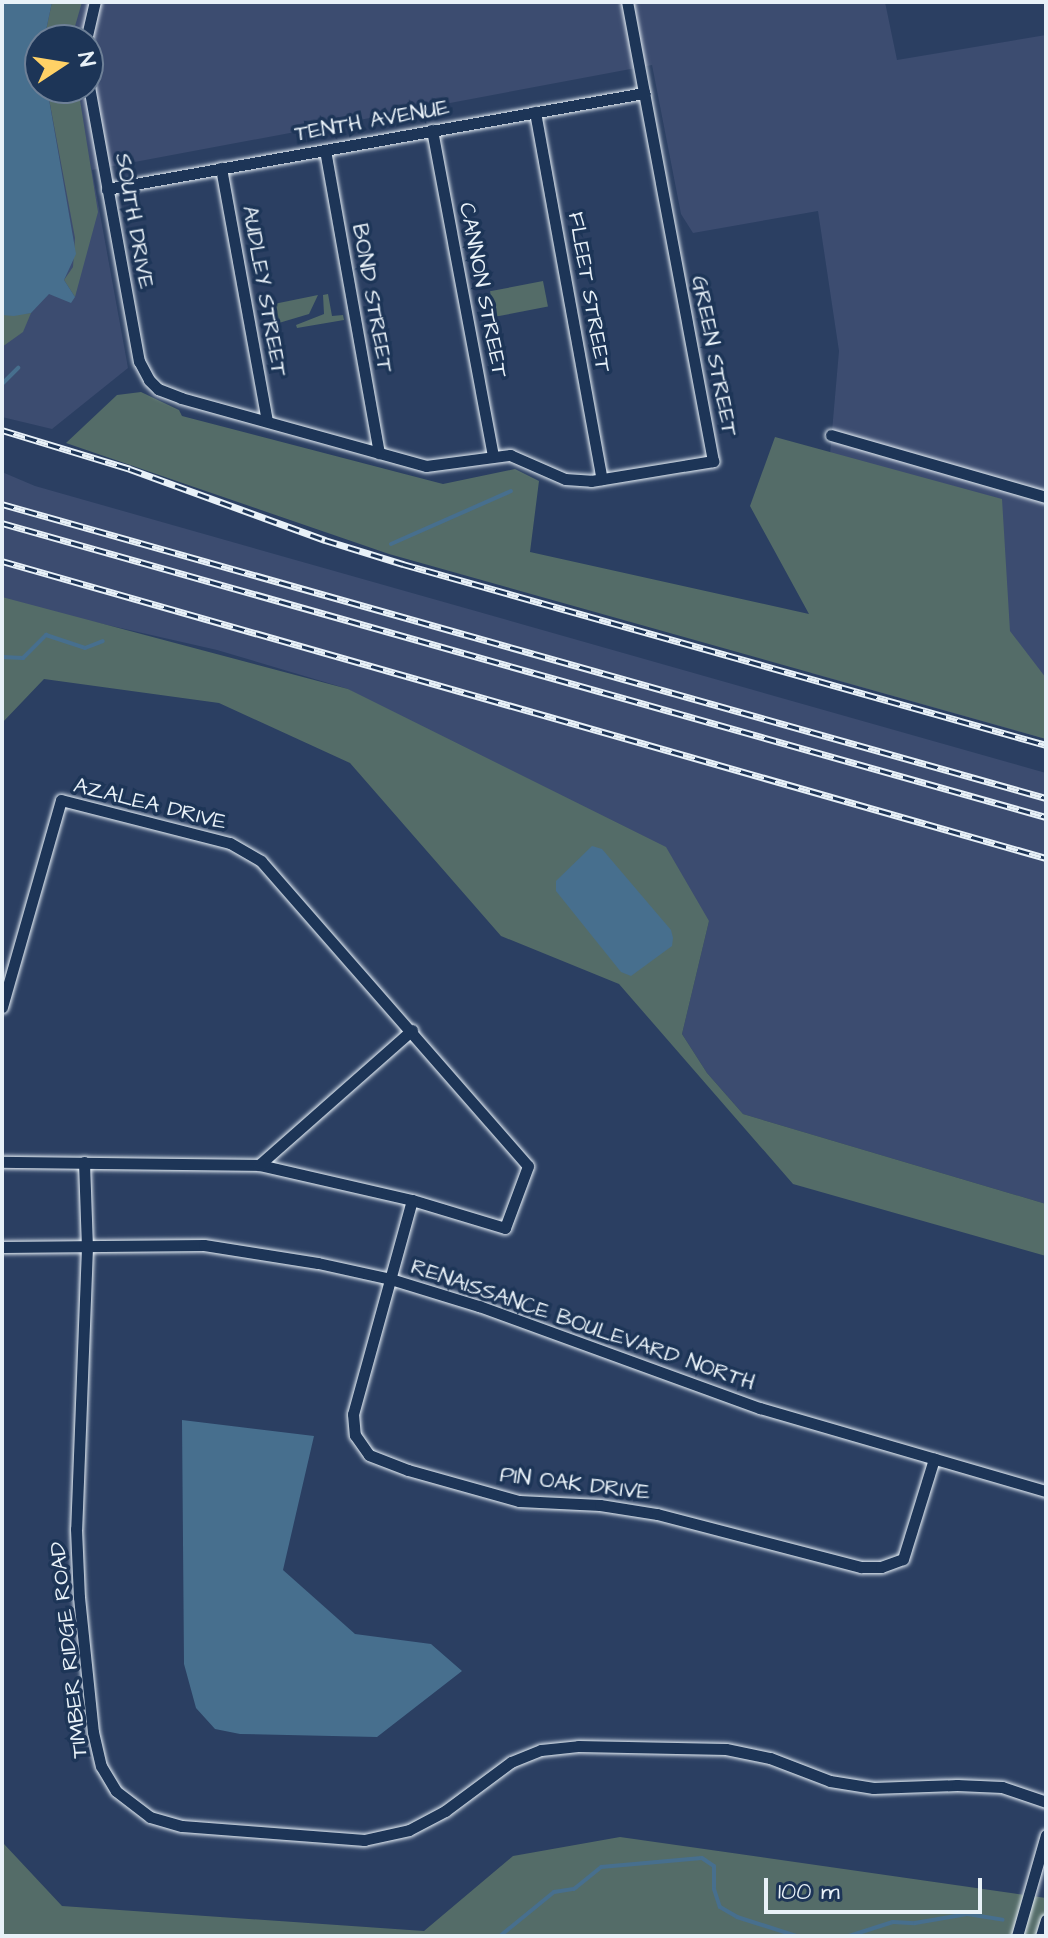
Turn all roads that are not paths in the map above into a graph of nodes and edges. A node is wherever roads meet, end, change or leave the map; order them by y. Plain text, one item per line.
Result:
1 (95, 2) edge
2 (627, 2) edge
3 (90, 24) edge
4 (644, 93) junction
5 (92, 104) edge
6 (535, 112) junction
7 (432, 130) junction
8 (325, 150) junction
9 (221, 168) junction
10 (107, 189) junction
11 (142, 367) joint
12 (267, 421) junction
13 (831, 435) dead end
14 (379, 453) junction
15 (493, 456) junction
16 (602, 479) junction
17 (1046, 497) edge
18 (2, 1007) edge
19 (412, 1030) junction
20 (2, 1162) edge
21 (84, 1162) junction
22 (259, 1165) junction
23 (412, 1200) junction
24 (2, 1247) edge
25 (87, 1247) junction
26 (391, 1279) junction
27 (934, 1459) junction
28 (1046, 1491) edge
29 (1046, 1802) edge
30 (1046, 1835) edge
31 (1046, 1920) edge
32 (1017, 1936) edge
33 (1041, 1936) edge

1 - 3 street
2 - 4 street
4 - 6 street, TENTH AVENUE
4 - 16 street, GREEN STREET
5 - 10 street, SOUTH DRIVE
6 - 7 street, TENTH AVENUE
6 - 16 street, FLEET STREET
7 - 8 street, TENTH AVENUE
7 - 15 street, CANNON STREET
8 - 9 street, TENTH AVENUE
8 - 14 street, BOND STREET
9 - 10 street, TENTH AVENUE
9 - 12 street, AUDLEY STREET
10 - 11 street, SOUTH DRIVE
11 - 12 street, GREEN STREET
12 - 14 street, GREEN STREET
13 - 17 street
14 - 15 street, GREEN STREET
15 - 16 street, GREEN STREET
18 - 19 street, AZALEA DRIVE
19 - 22 street
19 - 23 street, AZALEA DRIVE
20 - 21 street, AZALEA DRIVE
21 - 22 street, AZALEA DRIVE
21 - 25 street
22 - 23 street, AZALEA DRIVE
23 - 26 street
24 - 25 street, RENAISSANCE BOULEVARD NORTH
25 - 26 street, RENAISSANCE BOULEVARD NORTH
25 - 29 street, TIMBER RIDGE ROAD
26 - 27 street, RENAISSANCE BOULEVARD NORTH
26 - 27 street, PIN OAK DRIVE
27 - 28 street, RENAISSANCE BOULEVARD NORTH
30 - 32 street
31 - 33 street

